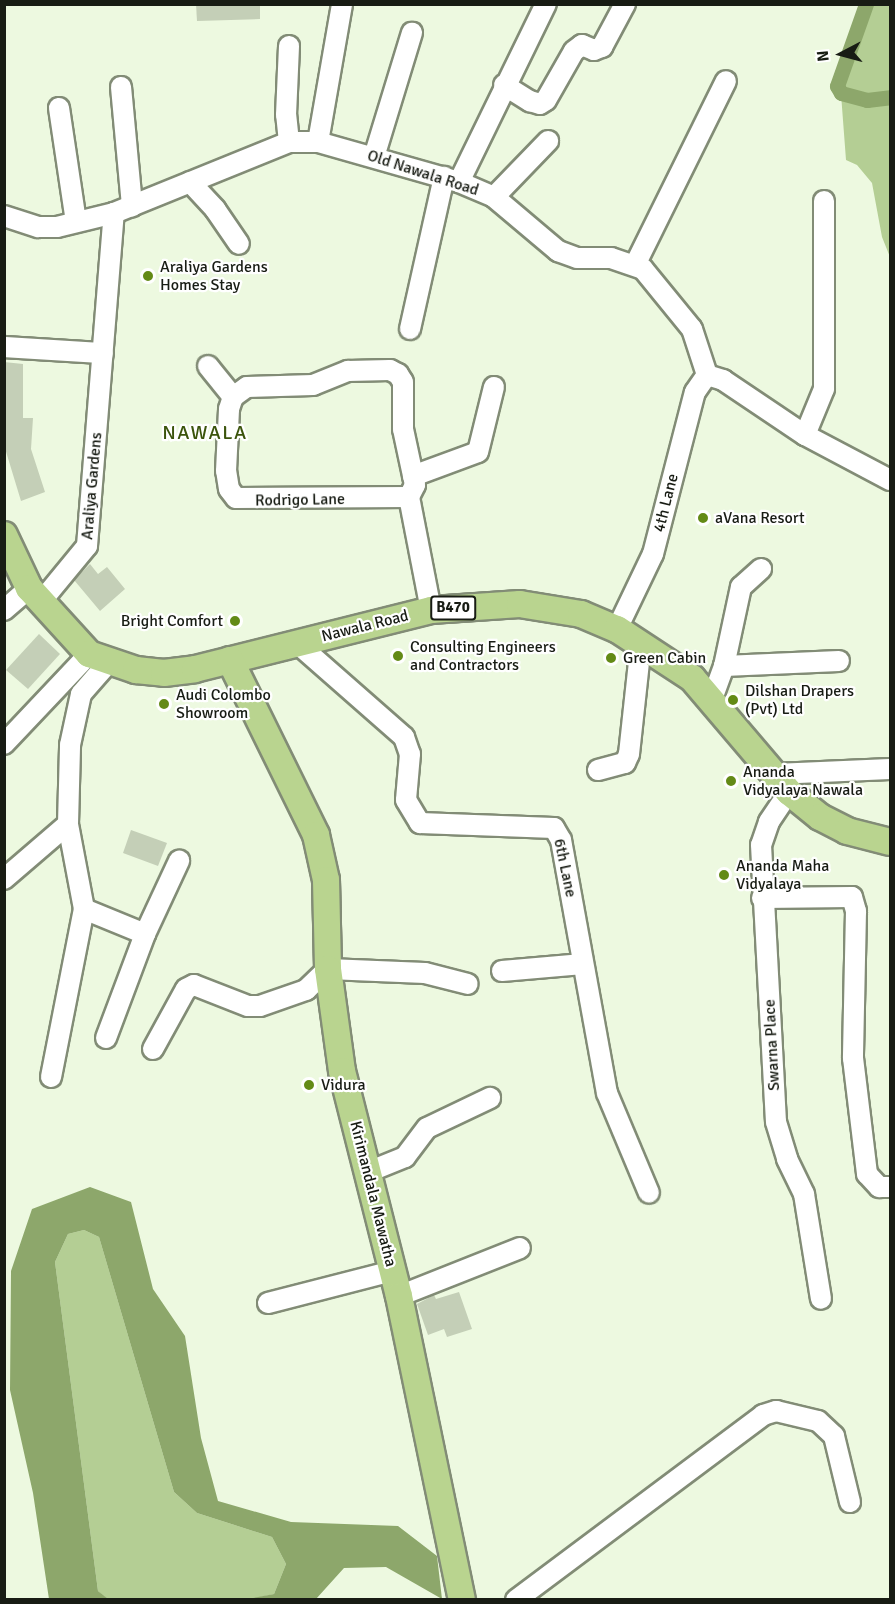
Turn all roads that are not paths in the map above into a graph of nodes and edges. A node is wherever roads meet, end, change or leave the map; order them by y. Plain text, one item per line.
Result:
1 (342, 4) edge
2 (546, 4) edge
3 (625, 4) edge
4 (412, 33) dead end
5 (290, 46) dead end
6 (726, 81) dead end
7 (504, 85) junction
8 (121, 87) dead end
9 (59, 108) dead end
10 (548, 141) dead end
11 (289, 142) junction
12 (318, 142) junction
13 (374, 157) junction
14 (452, 179) junction
15 (190, 182) junction
16 (494, 196) junction
17 (824, 201) dead end
18 (123, 210) junction
19 (4, 216) edge
20 (76, 222) junction
21 (239, 244) dead end
22 (635, 265) junction
23 (410, 329) dead end
24 (4, 346) edge
25 (103, 352) junction
26 (208, 366) dead end
27 (707, 375) junction
28 (494, 387) dead end
29 (233, 397) junction
30 (805, 435) junction
31 (413, 476) junction
32 (891, 480) edge
33 (410, 497) junction
34 (4, 535) edge
35 (761, 569) dead end
36 (34, 596) junction
37 (4, 610) edge
38 (431, 610) junction
39 (617, 629) junction
40 (298, 644) junction
41 (641, 644) junction
42 (99, 658) junction
43 (230, 660) junction
44 (839, 661) dead end
45 (724, 666) junction
46 (712, 699) junction
47 (4, 744) edge
48 (891, 769) edge
49 (598, 770) dead end
50 (782, 783) junction
51 (68, 824) junction
52 (891, 842) edge
53 (179, 861) dead end
54 (4, 879) edge
55 (762, 898) junction
56 (84, 909) junction
57 (145, 933) junction
58 (583, 964) junction
59 (328, 969) junction
60 (502, 971) dead end
61 (468, 984) dead end
62 (106, 1038) dead end
63 (153, 1049) dead end
64 (51, 1077) dead end
65 (490, 1098) dead end
66 (368, 1172) junction
67 (891, 1187) edge
68 (649, 1193) dead end
69 (520, 1248) dead end
70 (393, 1271) junction
71 (399, 1296) junction
72 (821, 1299) dead end
73 (268, 1303) dead end
74 (850, 1502) dead end
75 (462, 1599) edge
76 (516, 1599) edge

1 - 12 street
2 - 7 street
3 - 7 street
4 - 13 street
5 - 11 street
6 - 22 street
7 - 14 street
8 - 18 street, Araliya Gardens
9 - 20 street
10 - 16 street
11 - 12 street, Old Nawala Road
11 - 15 street, Old Nawala Road
12 - 13 street, Old Nawala Road
13 - 14 street, Old Nawala Road
14 - 16 street, Old Nawala Road
14 - 23 street
15 - 18 street, Old Nawala Road
15 - 21 street
16 - 22 street, Old Nawala Road
17 - 30 street
18 - 20 street, Old Nawala Road
18 - 25 street, Araliya Gardens
19 - 20 street, Old Nawala Road
22 - 27 street
24 - 25 street
25 - 36 street, Araliya Gardens
26 - 29 street
27 - 30 street
27 - 39 street, 4th Lane
28 - 31 street
29 - 31 street
29 - 33 street, Rodrigo Lane
30 - 32 street
31 - 33 street
33 - 38 street
34 - 36 main road
35 - 45 street
36 - 37 street, Araliya Gardens
36 - 42 main road
38 - 39 main road, Nawala Road / B470
38 - 40 main road, Nawala Road / B470
39 - 41 main road, Nawala Road / B470
40 - 43 main road, Nawala Road / B470
40 - 58 street, 6th Lane
41 - 46 main road, Nawala Road / B470
41 - 49 street
42 - 43 main road, Nawala Road / B470
42 - 47 street
42 - 51 street
43 - 59 main road, Kirimandala Mawatha
44 - 45 street
45 - 46 street
46 - 50 main road, Nawala Road / B470
48 - 50 street
50 - 52 main road, Nawala Road / B470
50 - 55 street, Swarna Place
51 - 54 street
51 - 56 street
53 - 57 street
55 - 67 street
55 - 72 street, Swarna Place
56 - 57 street
56 - 64 street
57 - 62 street
58 - 60 street
58 - 68 street, 6th Lane
59 - 61 street
59 - 63 street
59 - 66 main road, Kirimandala Mawatha
65 - 66 street
66 - 70 main road, Kirimandala Mawatha
69 - 71 street
70 - 71 main road, Kirimandala Mawatha
70 - 73 street
71 - 75 main road, Kirimandala Mawatha
74 - 76 street

